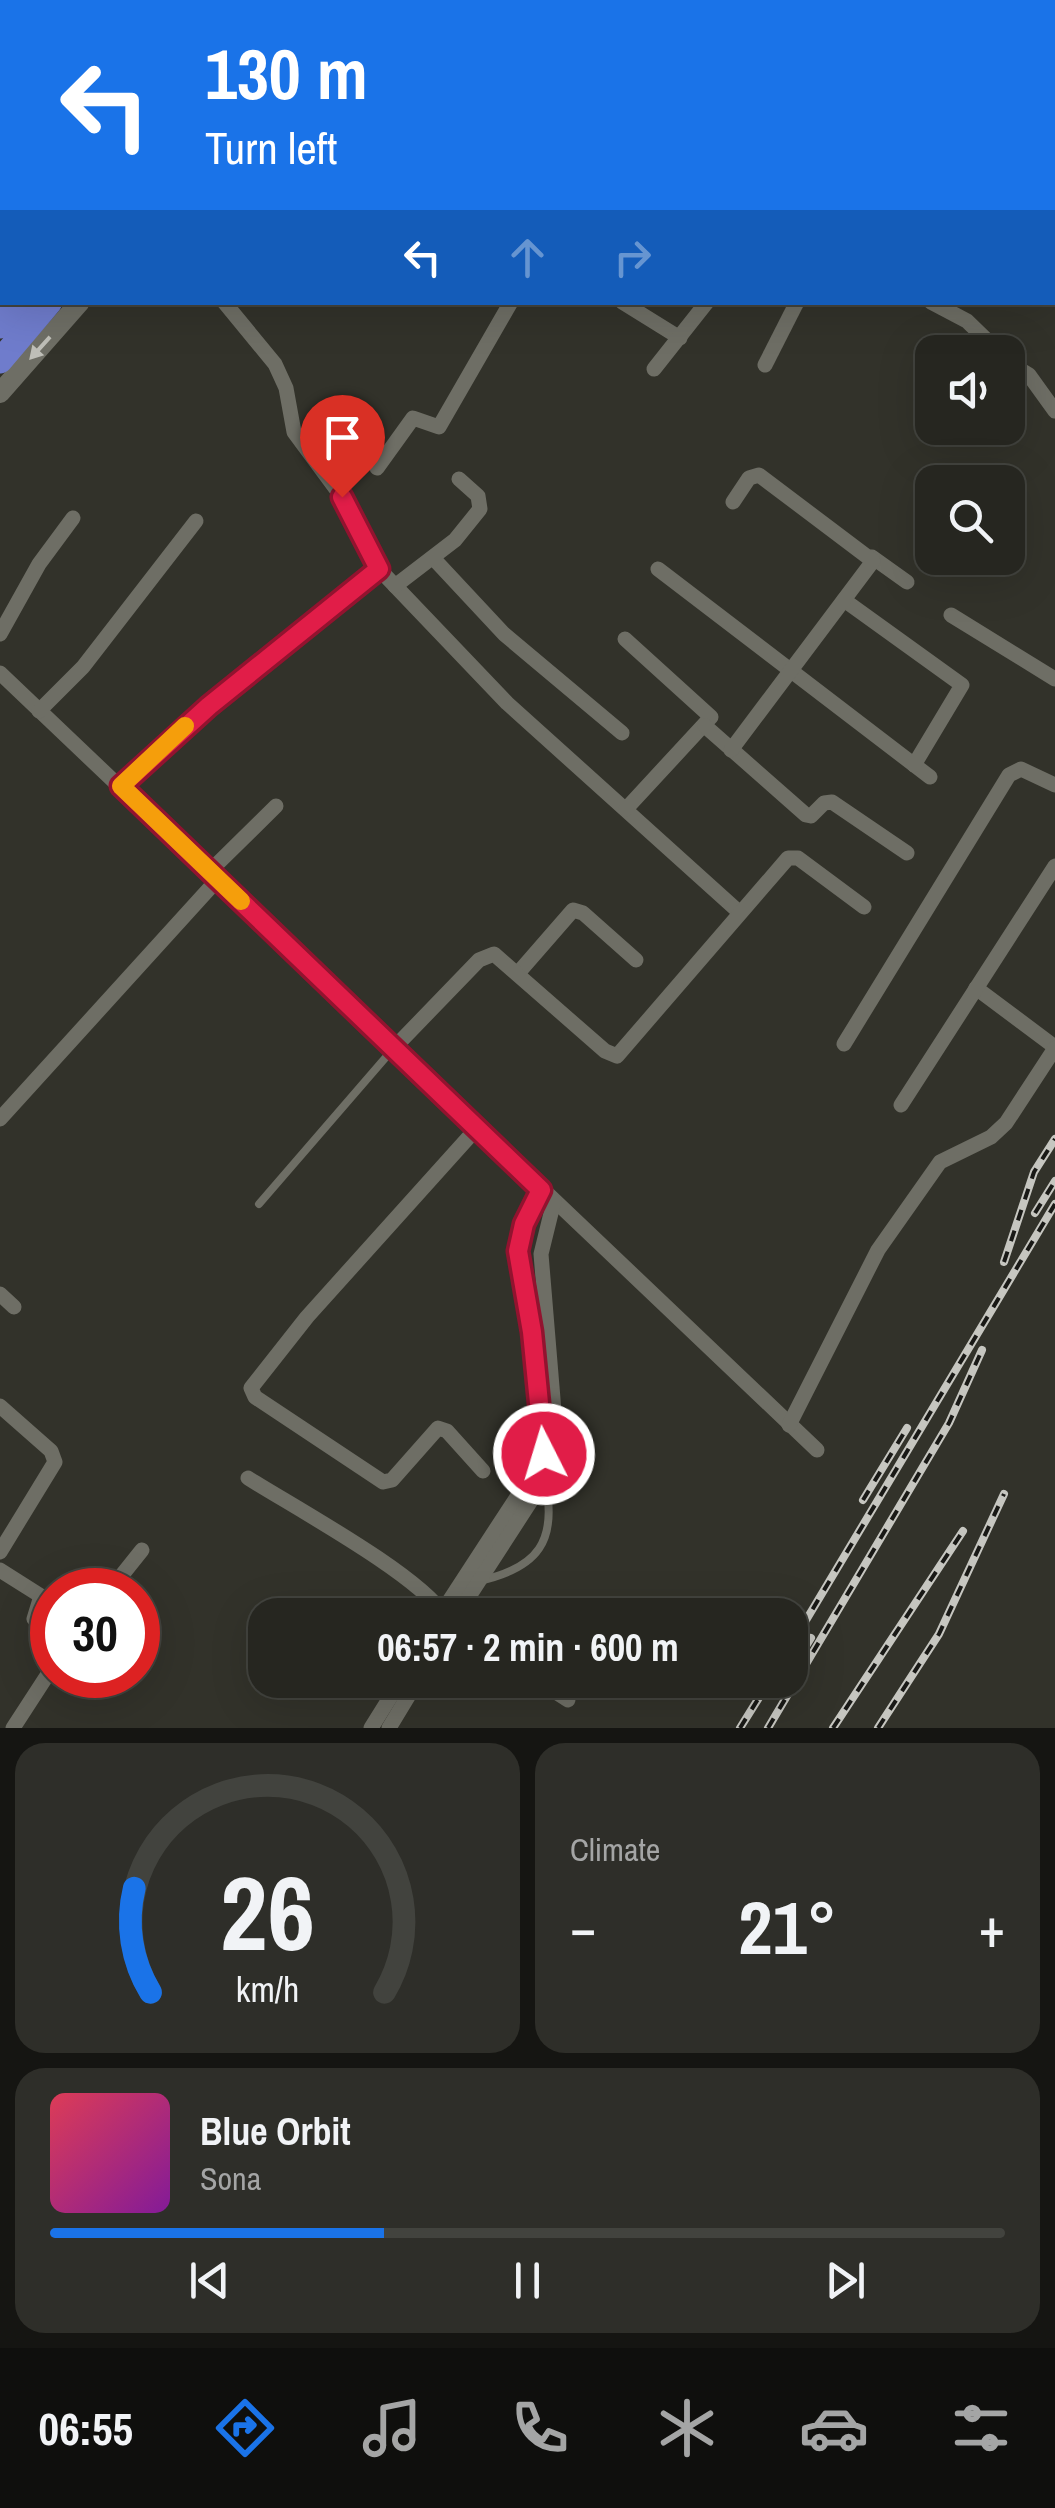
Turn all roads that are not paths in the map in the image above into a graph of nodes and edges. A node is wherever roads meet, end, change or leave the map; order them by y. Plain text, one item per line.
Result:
1 (18, 305) edge
2 (47, 305) edge
3 (77, 305) edge
4 (230, 305) edge
5 (509, 305) edge
6 (627, 305) edge
7 (705, 305) edge
8 (795, 305) edge
9 (937, 305) edge
10 (0, 326) edge
11 (981, 335) edge
12 (680, 338) junction
13 (0, 360) edge
14 (765, 365) dead end
15 (654, 369) dead end
16 (1025, 372) edge
17 (0, 393) edge
18 (1055, 411) edge
19 (377, 468) dead end
20 (459, 479) dead end
21 (733, 502) dead end
22 (73, 518) dead end
23 (196, 520) dead end
24 (872, 557) junction
25 (434, 559) junction
26 (379, 569) junction
27 (658, 569) dead end
28 (907, 582) dead end
29 (396, 586) junction
30 (844, 600) junction
31 (951, 614) dead end
32 (0, 634) edge
33 (626, 639) dead end
34 (0, 673) edge
35 (791, 674) junction
36 (1055, 680) edge
37 (39, 711) junction
38 (706, 726) junction
39 (622, 733) dead end
40 (731, 750) junction
41 (914, 765) junction
42 (930, 777) dead end
43 (121, 786) junction
44 (1055, 786) edge
45 (276, 806) dead end
46 (626, 809) junction
47 (907, 852) dead end
48 (1055, 866) edge
49 (214, 875) junction
50 (864, 907) dead end
51 (740, 912) junction
52 (636, 960) dead end
53 (519, 972) junction
54 (976, 988) junction
55 (844, 1044) dead end
56 (392, 1048) junction
57 (1055, 1048) edge
58 (901, 1104) dead end
59 (0, 1120) edge
60 (477, 1128) junction
61 (541, 1190) junction
62 (554, 1202) junction
63 (259, 1204) dead end
64 (0, 1294) edge
65 (14, 1307) dead end
66 (0, 1406) edge
67 (789, 1425) junction
68 (817, 1450) dead end
69 (551, 1457) junction
70 (483, 1471) dead end
71 (248, 1478) dead end
72 (546, 1482) junction
73 (142, 1550) dead end
74 (0, 1552) edge
75 (128, 1568) edge
76 (0, 1570) edge
77 (479, 1581) junction
78 (30, 1589) edge
79 (426, 1598) edge
80 (457, 1598) edge
81 (462, 1598) edge
82 (32, 1698) edge
83 (390, 1698) edge
84 (407, 1698) edge
85 (565, 1698) edge
86 (568, 1700) dead end
87 (13, 1728) edge
88 (371, 1728) edge
89 (388, 1728) edge

1 - 10 highway
2 - 13 highway
3 -> 17 street
4 - 26 street
5 - 19 street
6 - 12 street
7 - 12 street
8 - 14 street
9 - 11 street
12 - 15 street
16 - 18 street
20 - 25 street
21 - 24 street
22 - 32 street
23 - 37 street
24 - 28 street
24 - 30 street
25 - 29 street
25 - 39 street
26 - 29 street
26 - 43 street
27 - 35 street
29 - 46 street
30 - 35 street
30 - 41 street
31 - 36 street
33 - 38 street
34 - 37 street
35 - 40 street
35 - 41 street
37 - 43 street
38 - 40 street
38 - 46 street
40 - 47 street
41 - 42 street
43 - 49 street
44 - 55 street
45 - 49 street
46 - 51 street
48 - 54 street
49 - 56 street
49 - 59 street
50 - 51 street
51 - 53 street
52 - 53 street
53 - 56 street
54 - 57 street
54 - 58 street
56 - 60 street
56 - 63 lane
57 - 67 street
60 - 61 street
60 - 70 street
61 - 62 street
61 - 69 street
62 - 67 street
62 - 69 street
64 - 65 street
66 - 74 street
67 - 68 street
69 - 72 street
69 - 80 street
71 - 79 street
72 - 77 street
72 - 77 lane
73 - 75 street
76 - 78 street
77 - 81 street
82 - 87 street
83 - 88 street
84 - 89 street
85 - 86 street

